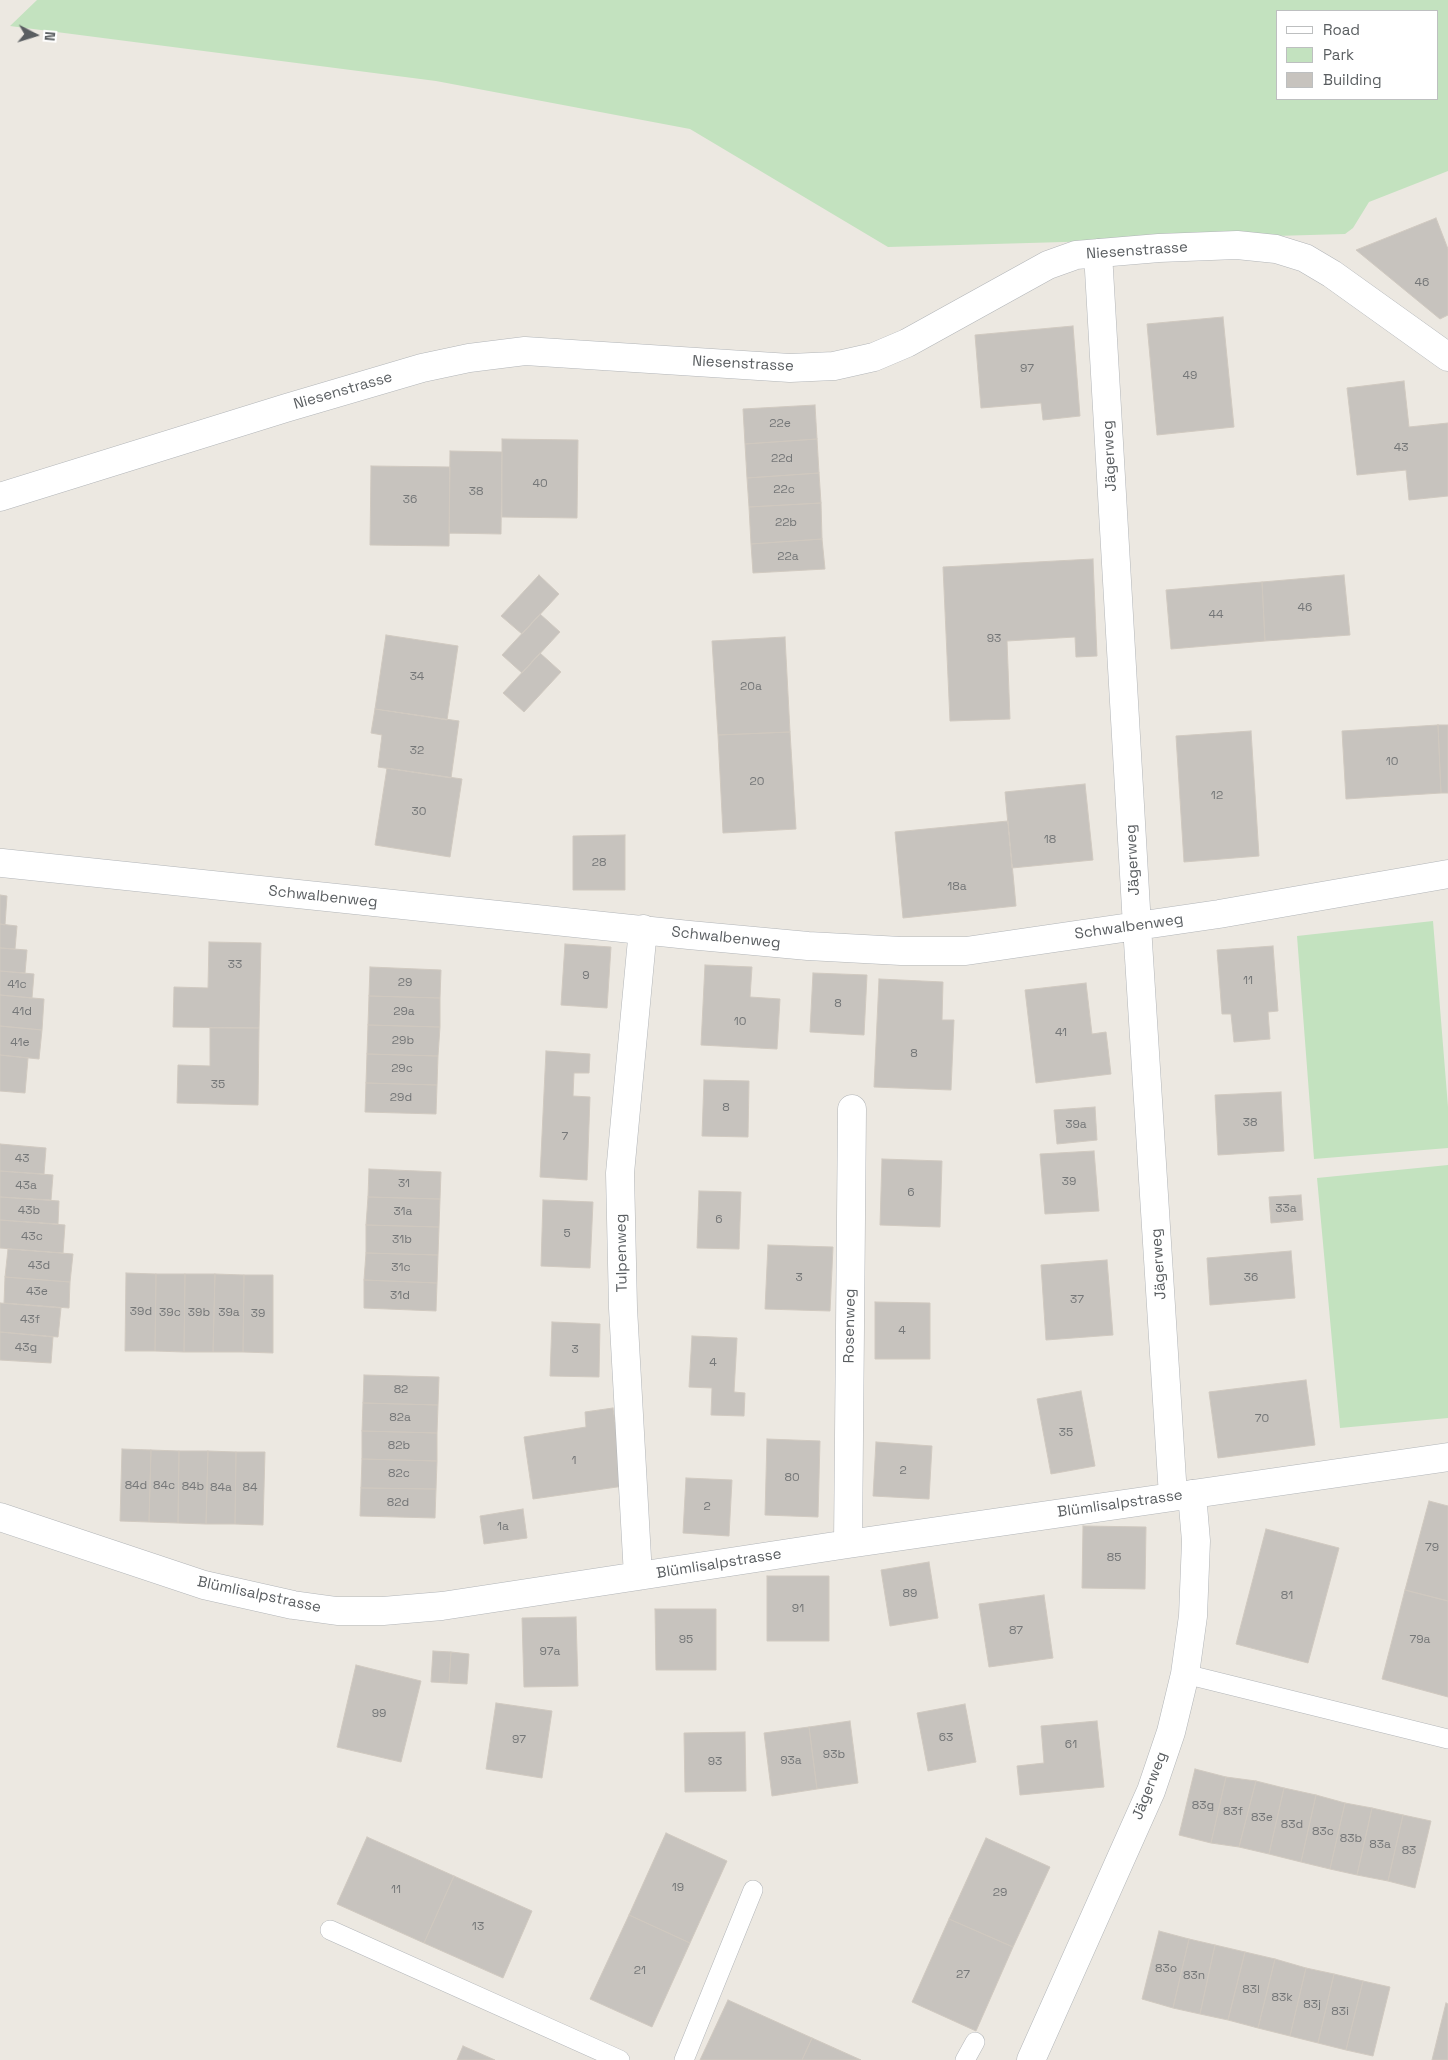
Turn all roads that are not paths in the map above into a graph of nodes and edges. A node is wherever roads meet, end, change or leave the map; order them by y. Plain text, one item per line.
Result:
1 (1098, 253) junction
2 (1448, 358) edge
3 (0, 497) edge
4 (2, 863) dead end
5 (1448, 874) edge
6 (1137, 926) junction
7 (643, 929) junction
8 (852, 1109) dead end
9 (1448, 1457) edge
10 (1183, 1495) junction
11 (0, 1518) edge
12 (848, 1544) junction
13 (638, 1576) junction
14 (1185, 1674) junction
15 (1448, 1738) edge
16 (753, 1890) dead end
17 (330, 1930) dead end
18 (975, 2042) dead end
19 (583, 2053) edge
20 (620, 2060) edge
21 (684, 2060) edge
22 (965, 2060) edge
23 (1030, 2060) edge

1 - 2 street, Niesenstrasse
1 - 3 street, Niesenstrasse
1 - 6 street, Jägerweg
4 - 7 street, Schwalbenweg
5 - 6 street, Schwalbenweg
6 - 7 street, Schwalbenweg
6 - 10 street, Jägerweg
7 - 13 street, Tulpenweg
8 - 12 street, Rosenweg
9 - 10 street, Blümlisalpstrasse
10 - 12 street, Blümlisalpstrasse
10 - 14 street, Jägerweg
11 - 13 street, Blümlisalpstrasse
12 - 13 street, Blümlisalpstrasse
14 - 15 lane
14 - 23 street, Jägerweg
16 - 21 lane
17 - 19 lane
18 - 22 lane
19 - 20 lane

